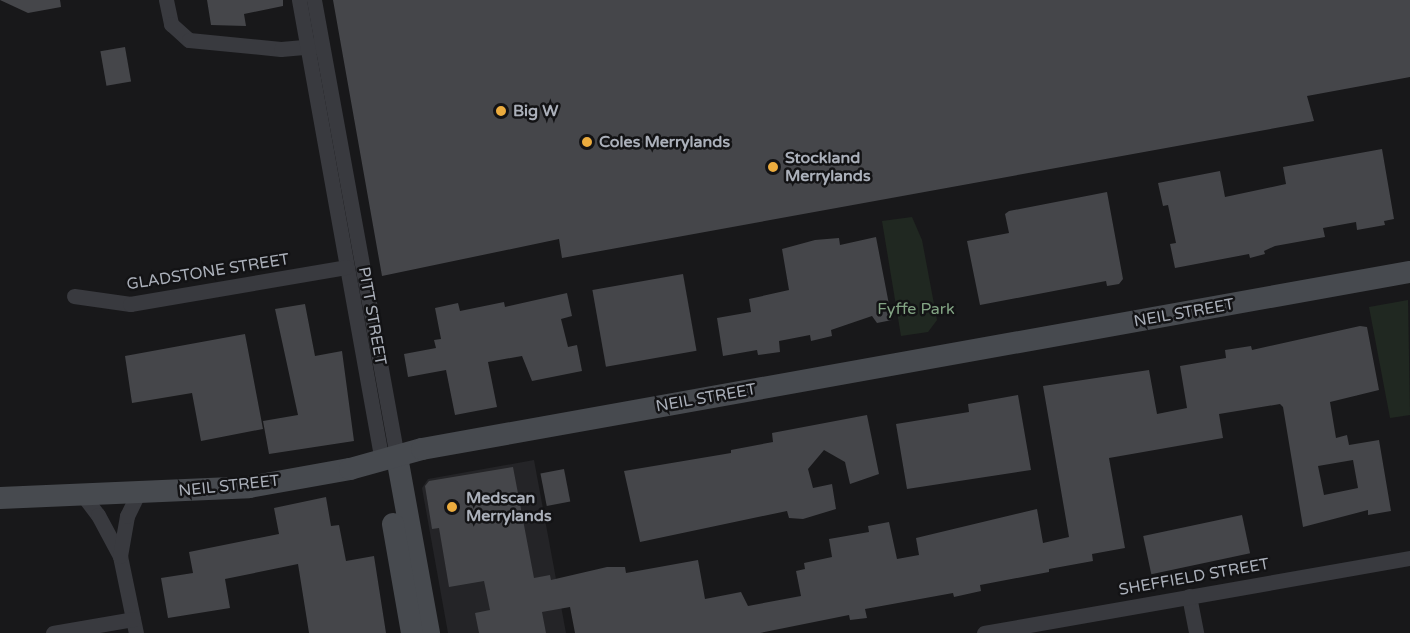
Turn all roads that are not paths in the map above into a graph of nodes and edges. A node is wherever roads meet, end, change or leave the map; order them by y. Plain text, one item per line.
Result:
1 (166, 0) edge
2 (299, 0) edge
3 (314, 0) edge
4 (314, 46) junction
5 (346, 267) junction
6 (1410, 272) edge
7 (74, 296) dead end
8 (389, 459) junction
9 (82, 494) junction
10 (138, 494) junction
11 (0, 498) edge
12 (120, 556) junction
13 (1410, 558) edge
14 (1189, 596) junction
15 (134, 626) edge
16 (53, 633) edge
17 (412, 633) edge
18 (429, 633) edge
19 (984, 633) edge
20 (1196, 633) edge

1 - 4 street
2 - 4 street, PITT STREET
3 - 4 street, PITT STREET
4 - 5 street, PITT STREET
4 - 8 street, PITT STREET
5 - 7 street, GLADSTONE STREET
5 - 8 street, PITT STREET
6 - 8 main road, NEIL STREET
8 - 10 main road, NEIL STREET
8 - 17 main road, PITT STREET
8 - 18 main road, PITT STREET
9 - 10 main road, NEIL STREET
9 - 11 main road, NEIL STREET
9 - 12 street
10 - 12 street
12 - 15 street
13 - 14 street, SHEFFIELD STREET
14 - 19 street, SHEFFIELD STREET
14 - 20 street
15 - 16 street

